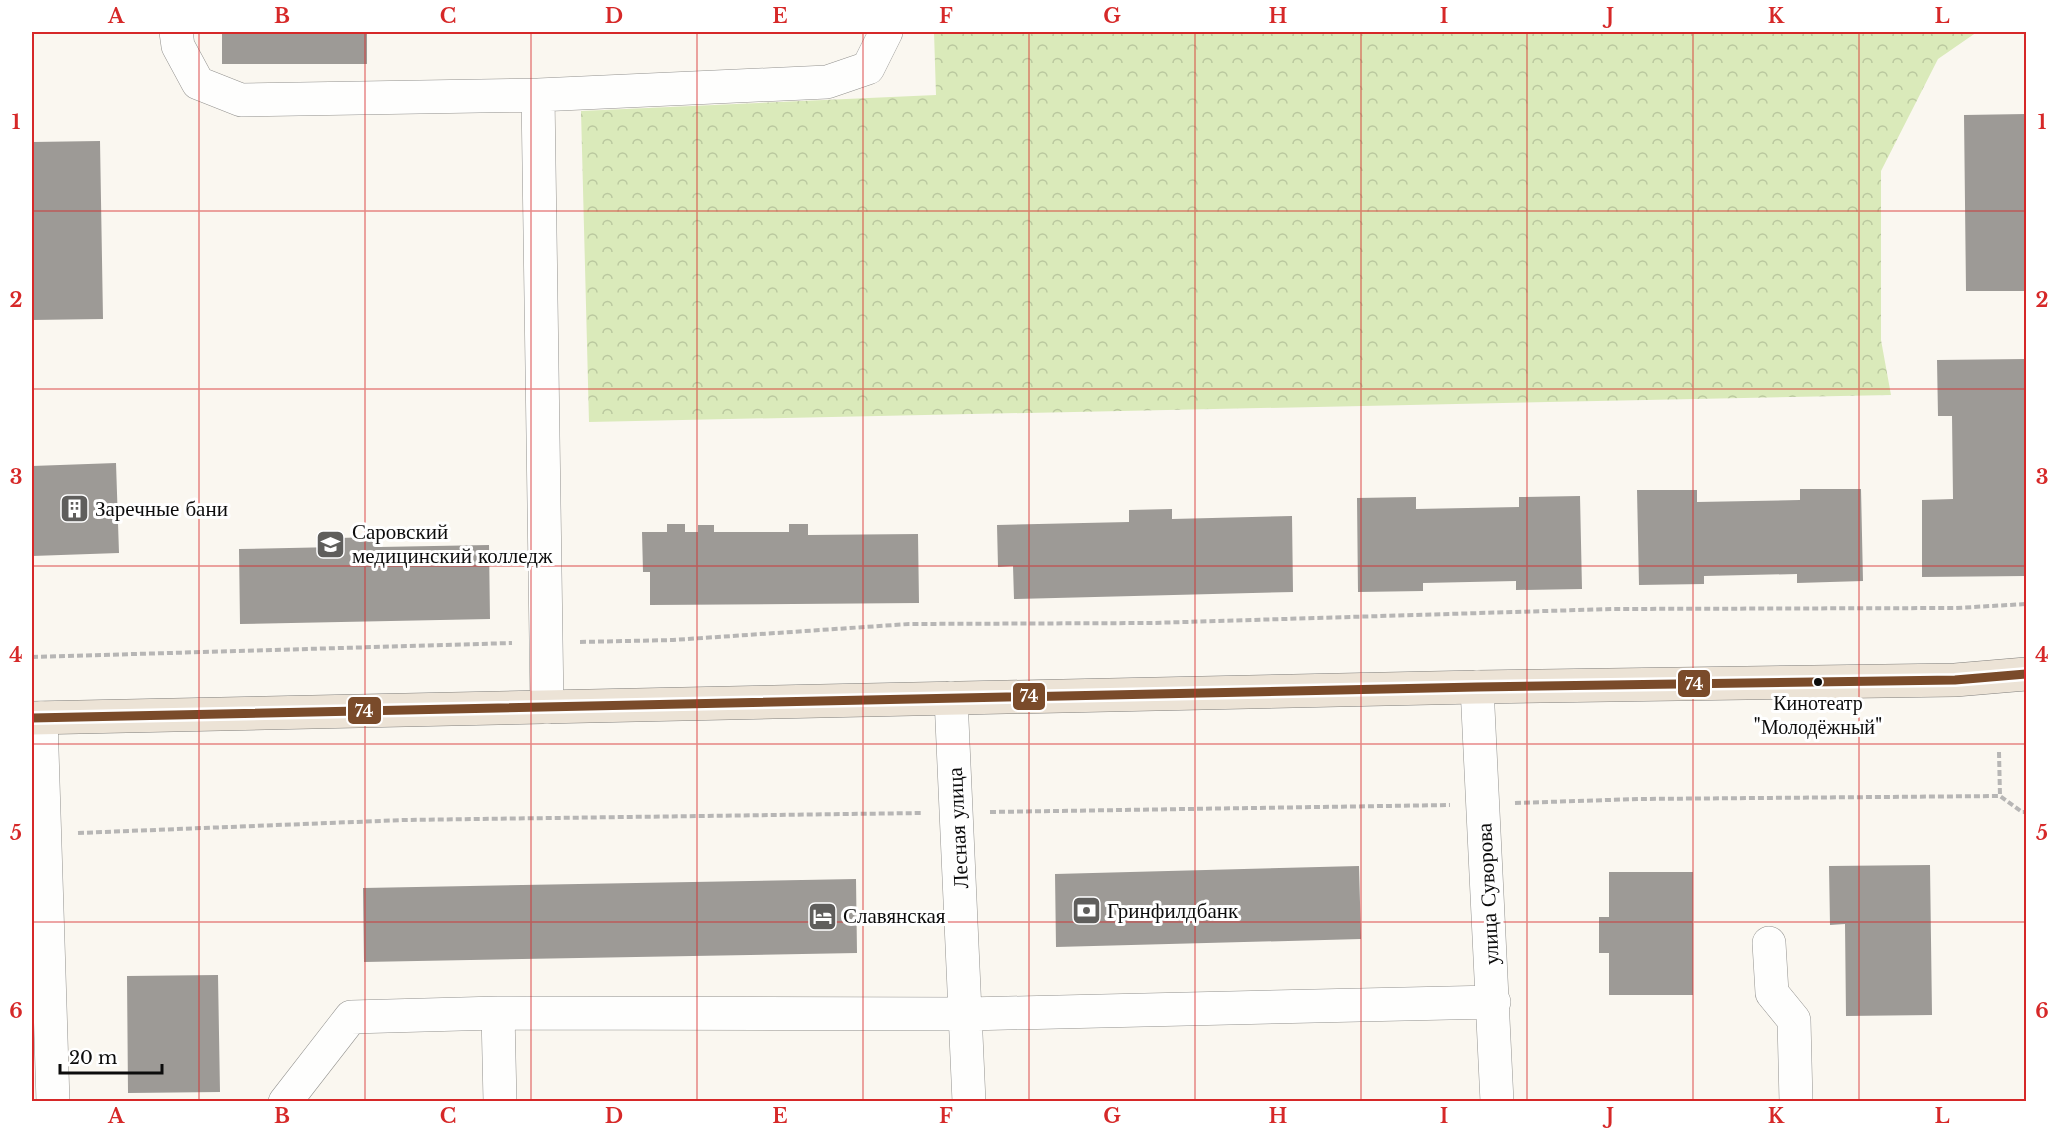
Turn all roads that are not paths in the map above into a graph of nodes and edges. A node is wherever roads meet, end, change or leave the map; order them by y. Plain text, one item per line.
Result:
1 (176, 32) edge
2 (886, 32) edge
3 (538, 95) junction
4 (2026, 674) edge
5 (1477, 687) junction
6 (951, 698) junction
7 (547, 707) junction
8 (36, 718) edge
9 (1769, 943) dead end
10 (1494, 1002) junction
11 (498, 1013) junction
12 (967, 1014) junction
13 (53, 1101) edge
14 (285, 1101) edge
15 (500, 1101) edge
16 (969, 1101) edge
17 (1497, 1101) edge
18 (1796, 1101) edge

1 - 3 street
2 - 3 street
3 - 7 street
4 - 5 main road
5 - 6 main road
5 - 10 street, улица Суворова
6 - 7 main road
6 - 12 street, Лесная улица
7 - 8 main road
8 - 13 street
9 - 18 street
10 - 12 street
10 - 17 street, улица Суворова
11 - 12 street
11 - 14 street
11 - 15 street
12 - 16 street, Лесная улица

